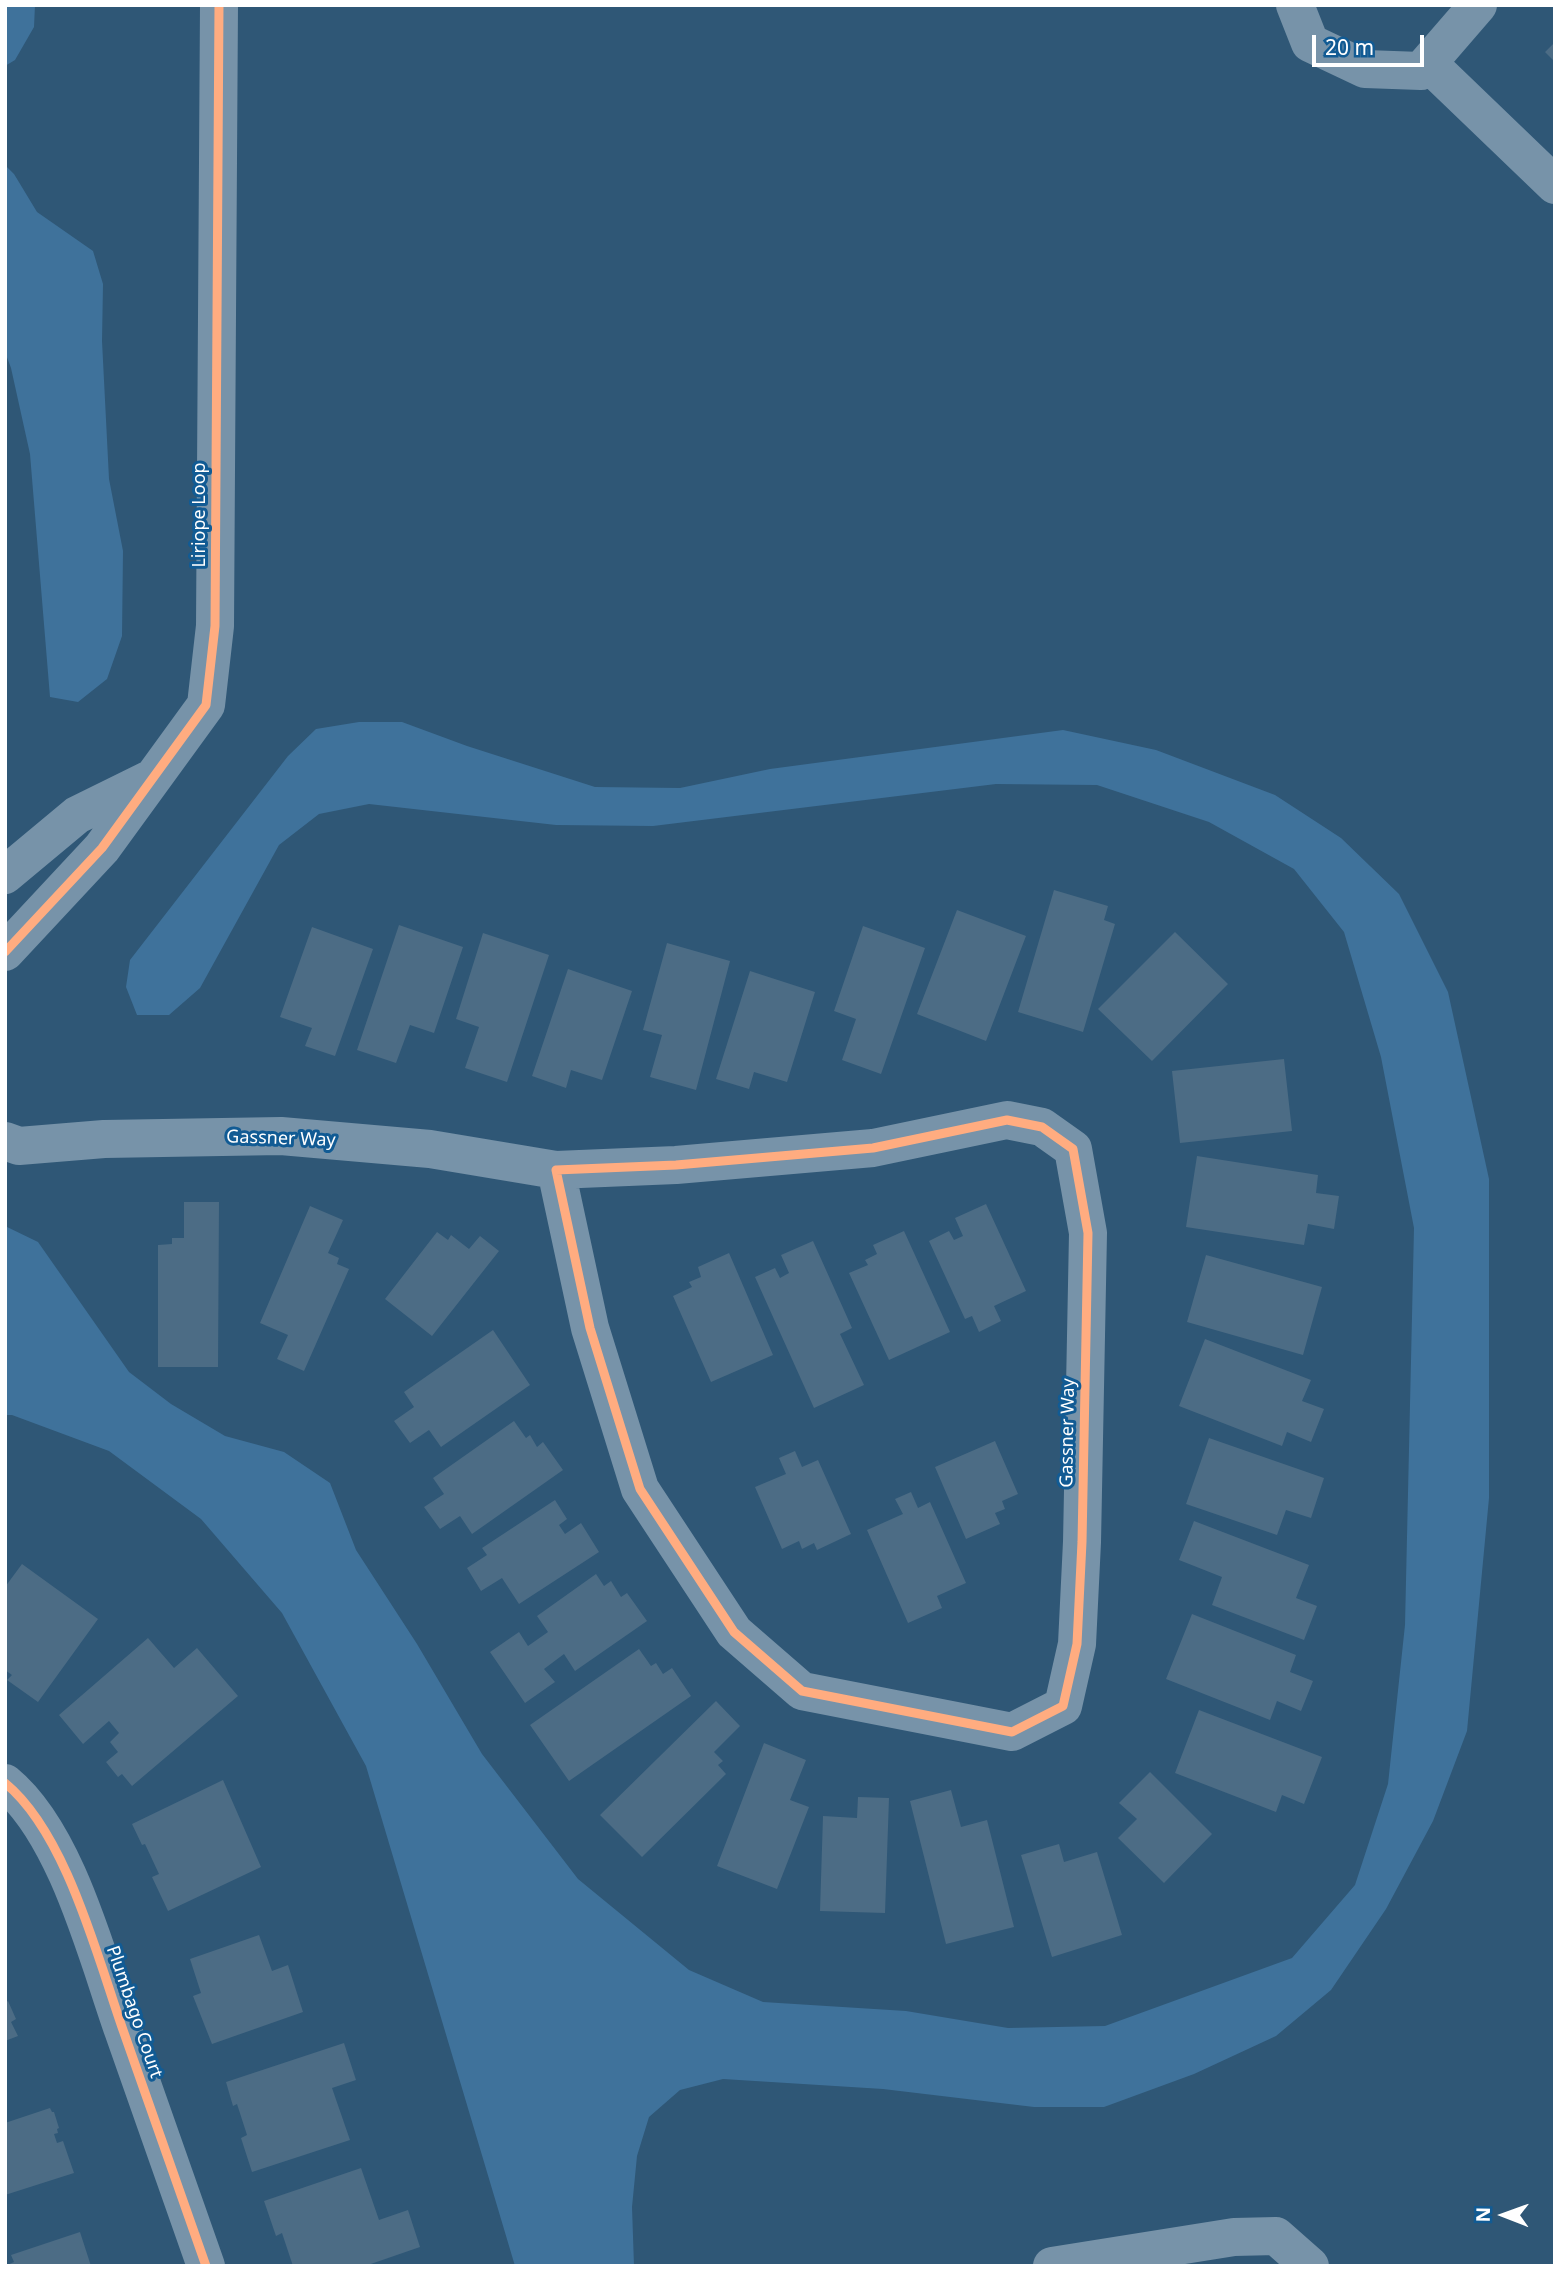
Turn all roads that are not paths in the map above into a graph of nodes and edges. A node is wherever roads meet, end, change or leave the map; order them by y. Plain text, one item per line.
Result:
1 (219, 5) edge
2 (1295, 5) edge
3 (1478, 5) edge
4 (1428, 63) junction
5 (1555, 184) edge
6 (153, 777) junction
7 (13, 869) edge
8 (55, 898) junction
9 (5, 952) edge
10 (5, 1141) edge
11 (556, 1170) junction
12 (5, 1783) edge
13 (206, 2266) edge
14 (1052, 2266) edge
15 (1310, 2266) edge

1 - 6 street, Liriope Loop
2 - 4 street
3 - 4 street
4 - 5 street
6 - 7 street, Liriope Loop
6 - 8 street, Liriope Loop
7 - 8 street
8 - 9 street, Liriope Loop
10 - 11 street, Gassner Way
11 - 11 street, Gassner Way
12 - 13 street, Plumbago Court
14 - 15 street

